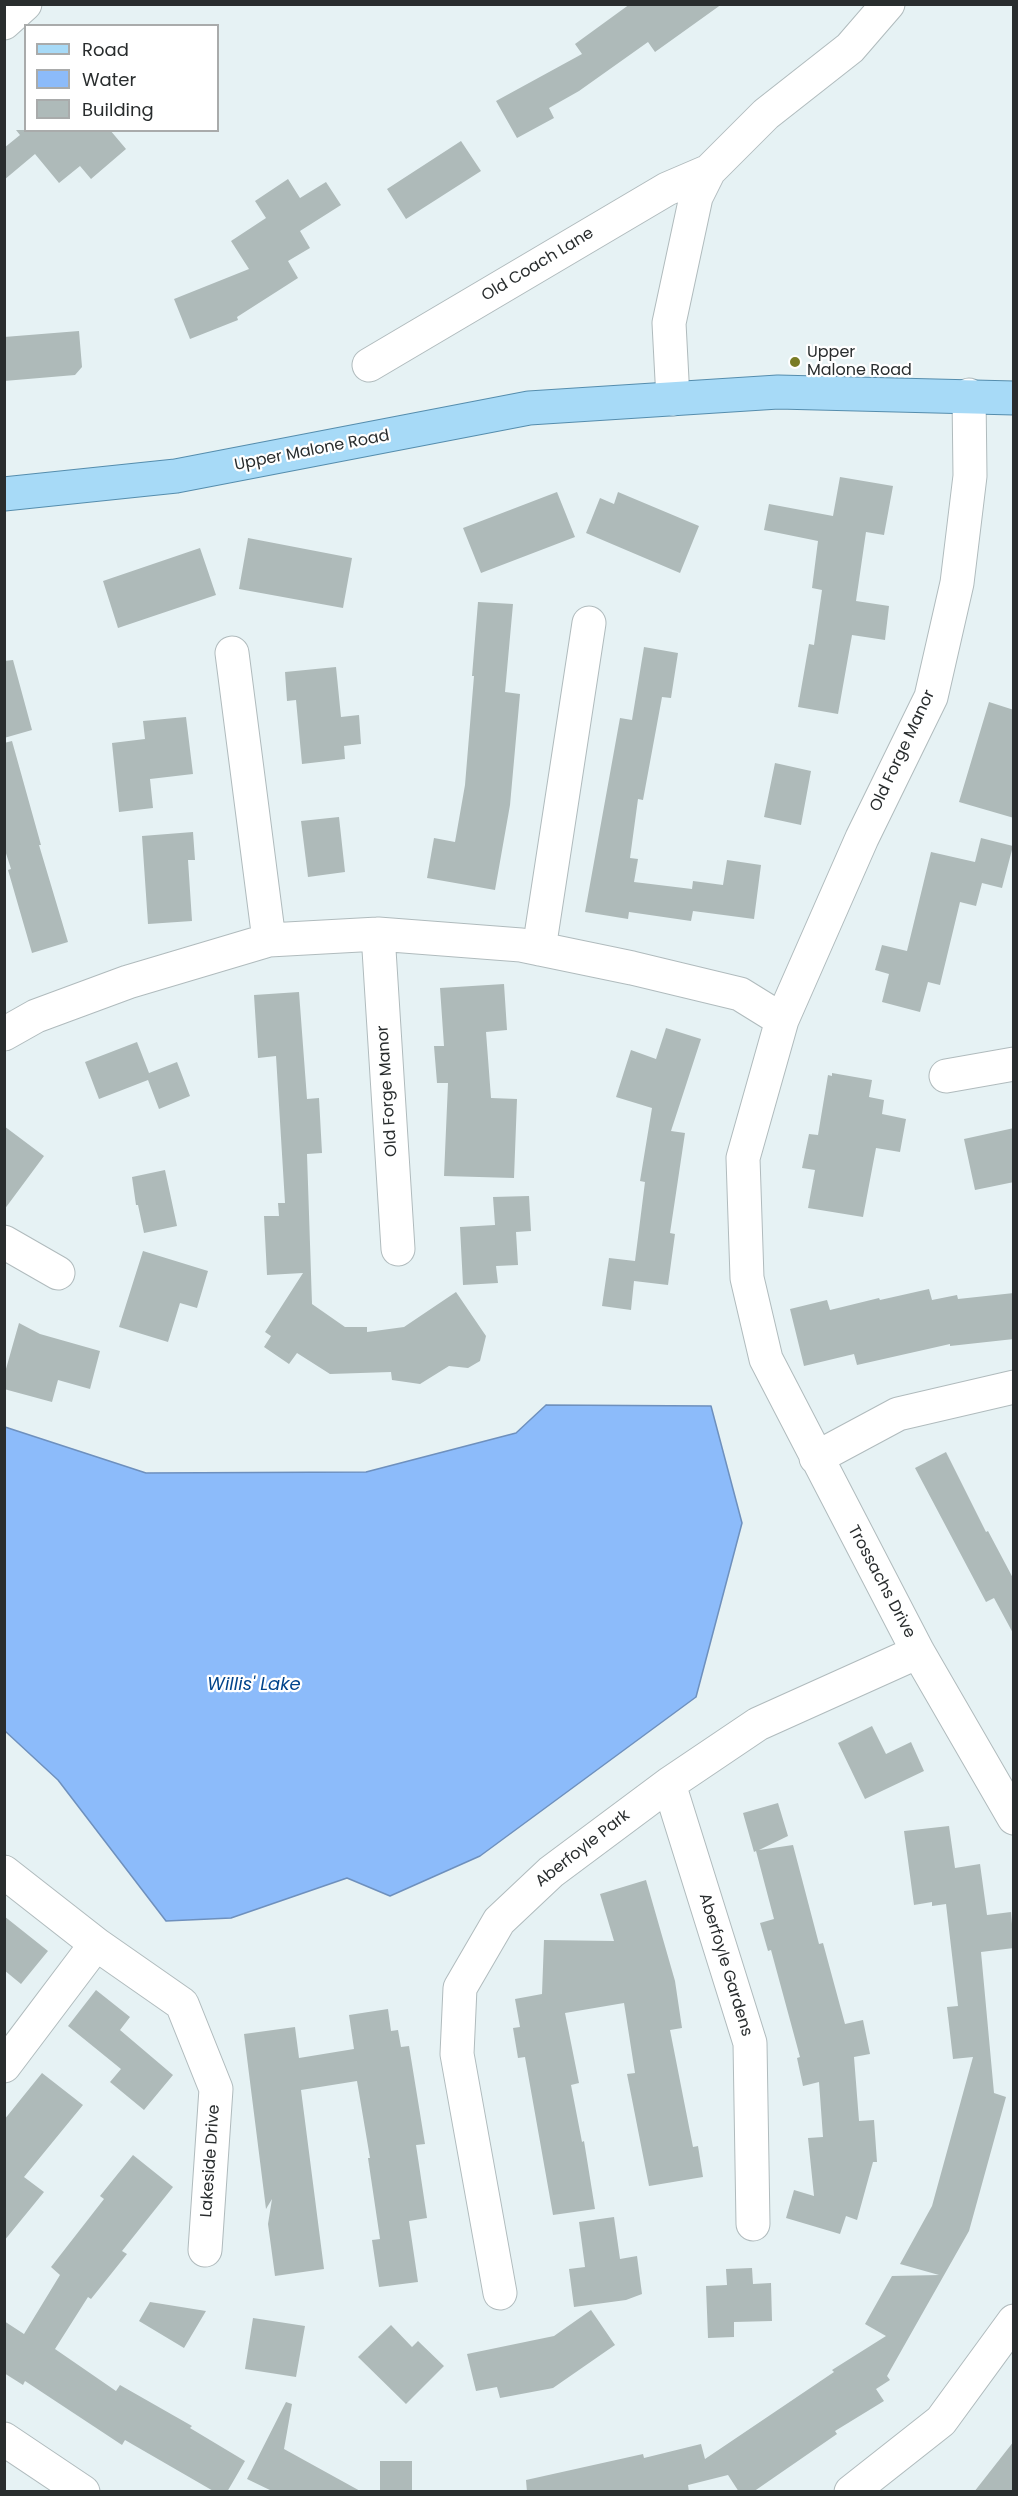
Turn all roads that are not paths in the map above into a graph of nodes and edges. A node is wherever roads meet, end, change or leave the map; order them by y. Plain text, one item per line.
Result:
1 (25, 4) edge
2 (888, 4) edge
3 (4, 23) edge
4 (709, 171) junction
5 (369, 365) dead end
6 (969, 395) junction
7 (1014, 398) edge
8 (673, 399) junction
9 (4, 494) edge
10 (590, 622) dead end
11 (232, 653) dead end
12 (378, 934) junction
13 (269, 940) junction
14 (539, 949) junction
15 (782, 1020) junction
16 (4, 1034) edge
17 (1014, 1064) edge
18 (946, 1076) dead end
19 (4, 1242) edge
20 (398, 1249) dead end
21 (58, 1272) dead end
22 (762, 1339) joint
23 (1014, 1387) edge
24 (816, 1458) junction
25 (918, 1652) junction
26 (669, 1784) junction
27 (1014, 1818) edge
28 (4, 1872) edge
29 (96, 1944) junction
30 (4, 2066) edge
31 (753, 2224) dead end
32 (205, 2250) dead end
33 (500, 2293) dead end
34 (1014, 2321) edge
35 (4, 2439) edge
36 (83, 2492) edge
37 (851, 2492) edge

1 - 3 street
2 - 4 street, Old Coach Lane
4 - 5 street, Old Coach Lane
4 - 8 street, Old Coach Lane
6 - 7 main road, Upper Malone Road
6 - 8 main road, Upper Malone Road
6 - 15 street, Old Forge Manor
8 - 9 main road, Upper Malone Road
10 - 14 street
11 - 13 street
12 - 13 street
12 - 14 street
12 - 20 street, Old Forge Manor
13 - 16 street
14 - 15 street
15 - 22 street, Old Forge Manor
17 - 18 street
19 - 21 street
22 - 24 street, Trossachs Drive
23 - 24 street
24 - 25 street, Trossachs Drive
25 - 26 street, Aberfoyle Park
25 - 27 street, Trossachs Drive
26 - 31 street, Aberfoyle Gardens
26 - 33 street, Aberfoyle Park
28 - 29 street, Lakeside Drive
29 - 30 street
29 - 32 street, Lakeside Drive
34 - 37 street
35 - 36 street

